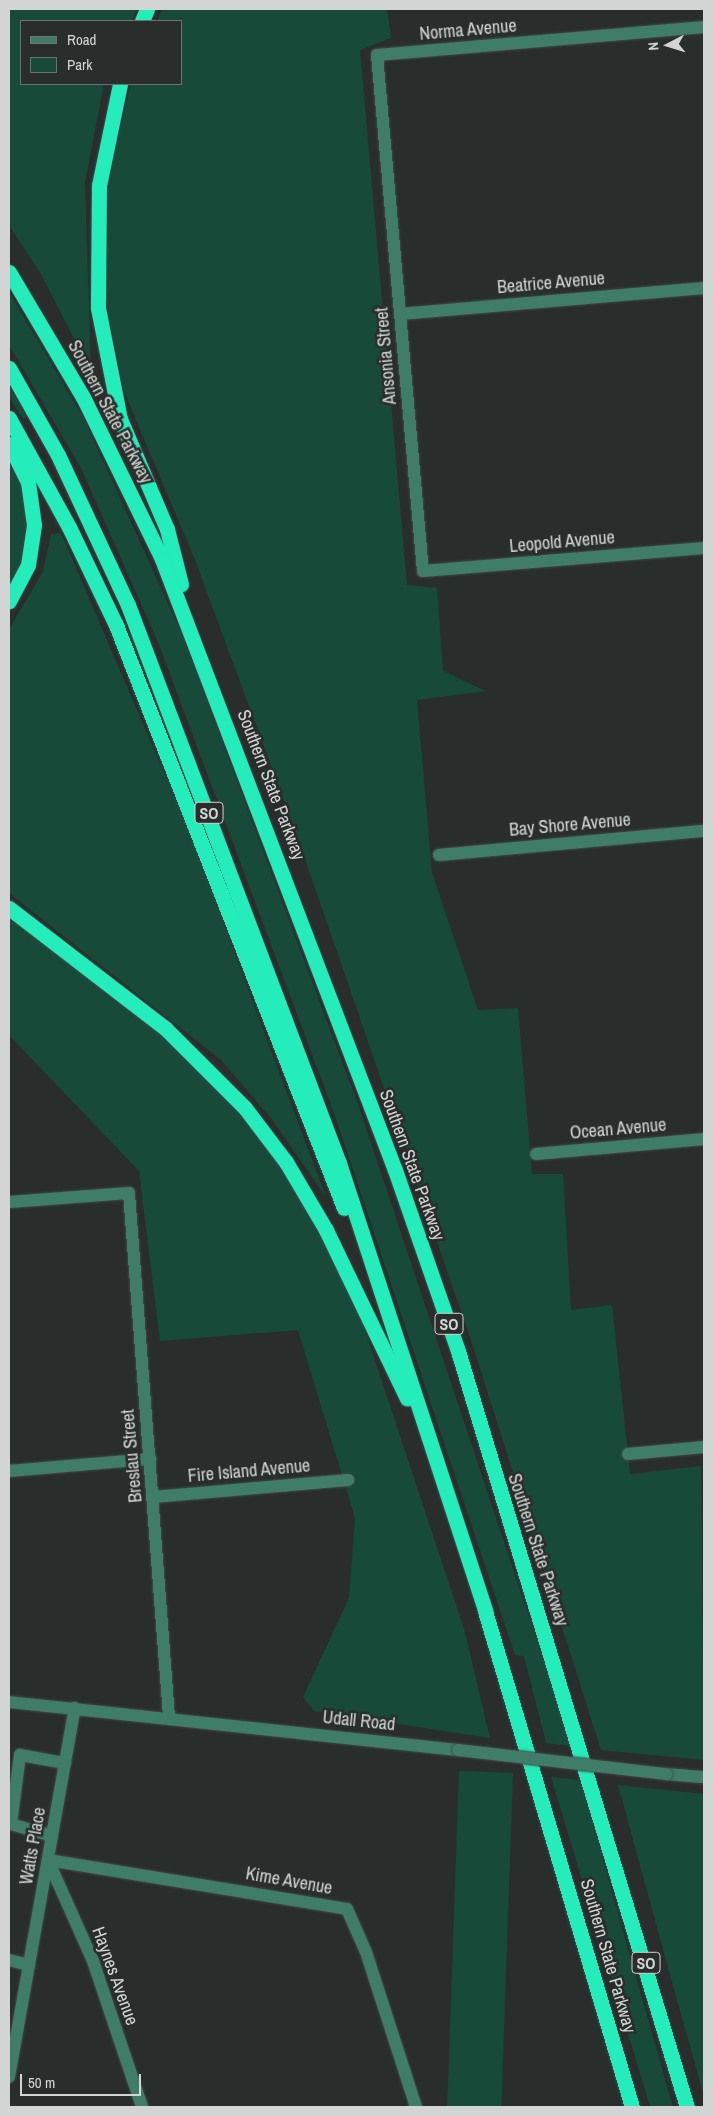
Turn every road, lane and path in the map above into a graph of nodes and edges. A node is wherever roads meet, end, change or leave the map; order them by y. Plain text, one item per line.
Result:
1 (704, 27) edge
2 (120, 85) edge
3 (385, 137) joint
4 (9, 272) edge
5 (704, 288) edge
6 (400, 314) junction
7 (9, 368) edge
8 (9, 418) edge
9 (9, 444) edge
10 (704, 548) edge
11 (423, 571) joint
12 (9, 601) edge
13 (195, 642) junction
14 (704, 831) edge
15 (439, 855) dead end
16 (9, 908) edge
17 (704, 1139) edge
18 (536, 1154) dead end
19 (9, 1202) edge
20 (372, 1273) junction
21 (430, 1443) junction
22 (704, 1447) edge
23 (628, 1454) dead end
24 (150, 1459) junction
25 (9, 1471) edge
26 (348, 1480) dead end
27 (153, 1497) junction
28 (9, 1702) edge
29 (74, 1708) junction
30 (169, 1717) junction
31 (65, 1763) junction
32 (704, 1777) edge
33 (52, 1836) junction
34 (48, 1860) junction
35 (9, 1960) edge
36 (29, 1965) junction
37 (9, 2077) edge
38 (142, 2107) edge
39 (416, 2107) edge
40 (632, 2107) edge
41 (687, 2107) edge

1 - 3 street, Norma Avenue
2 - 13 highway
3 - 6 street, Ansonia Street
4 - 13 highway, Southern State Parkway / SO
5 - 6 street, Beatrice Avenue
6 - 11 street, Ansonia Street
7 - 20 highway, Southern State Parkway / SO
8 - 20 highway, Southern State Parkway / SO
9 - 12 highway
10 - 11 street, Leopold Avenue
13 - 41 highway, Southern State Parkway / SO
14 - 15 street, Bay Shore Avenue
16 - 21 highway
17 - 18 street, Ocean Avenue
19 - 24 street, Breslau Street
20 - 21 highway, Southern State Parkway / SO
21 - 40 highway, Southern State Parkway / SO
22 - 23 street
24 - 25 street
24 - 27 street, Breslau Street
26 - 27 street, Fire Island Avenue
27 - 30 street, Breslau Street
28 - 29 street, Udall Road
29 - 30 street, Udall Road
29 - 31 street, Watts Place
30 - 32 street, Udall Road, bridge
31 - 33 street, Watts Place
31 - 33 street
33 - 34 street, Watts Place
34 - 36 street, Watts Place
34 - 38 street, Haynes Avenue
34 - 39 street, Kime Avenue
35 - 36 street
36 - 37 street, Watts Place

